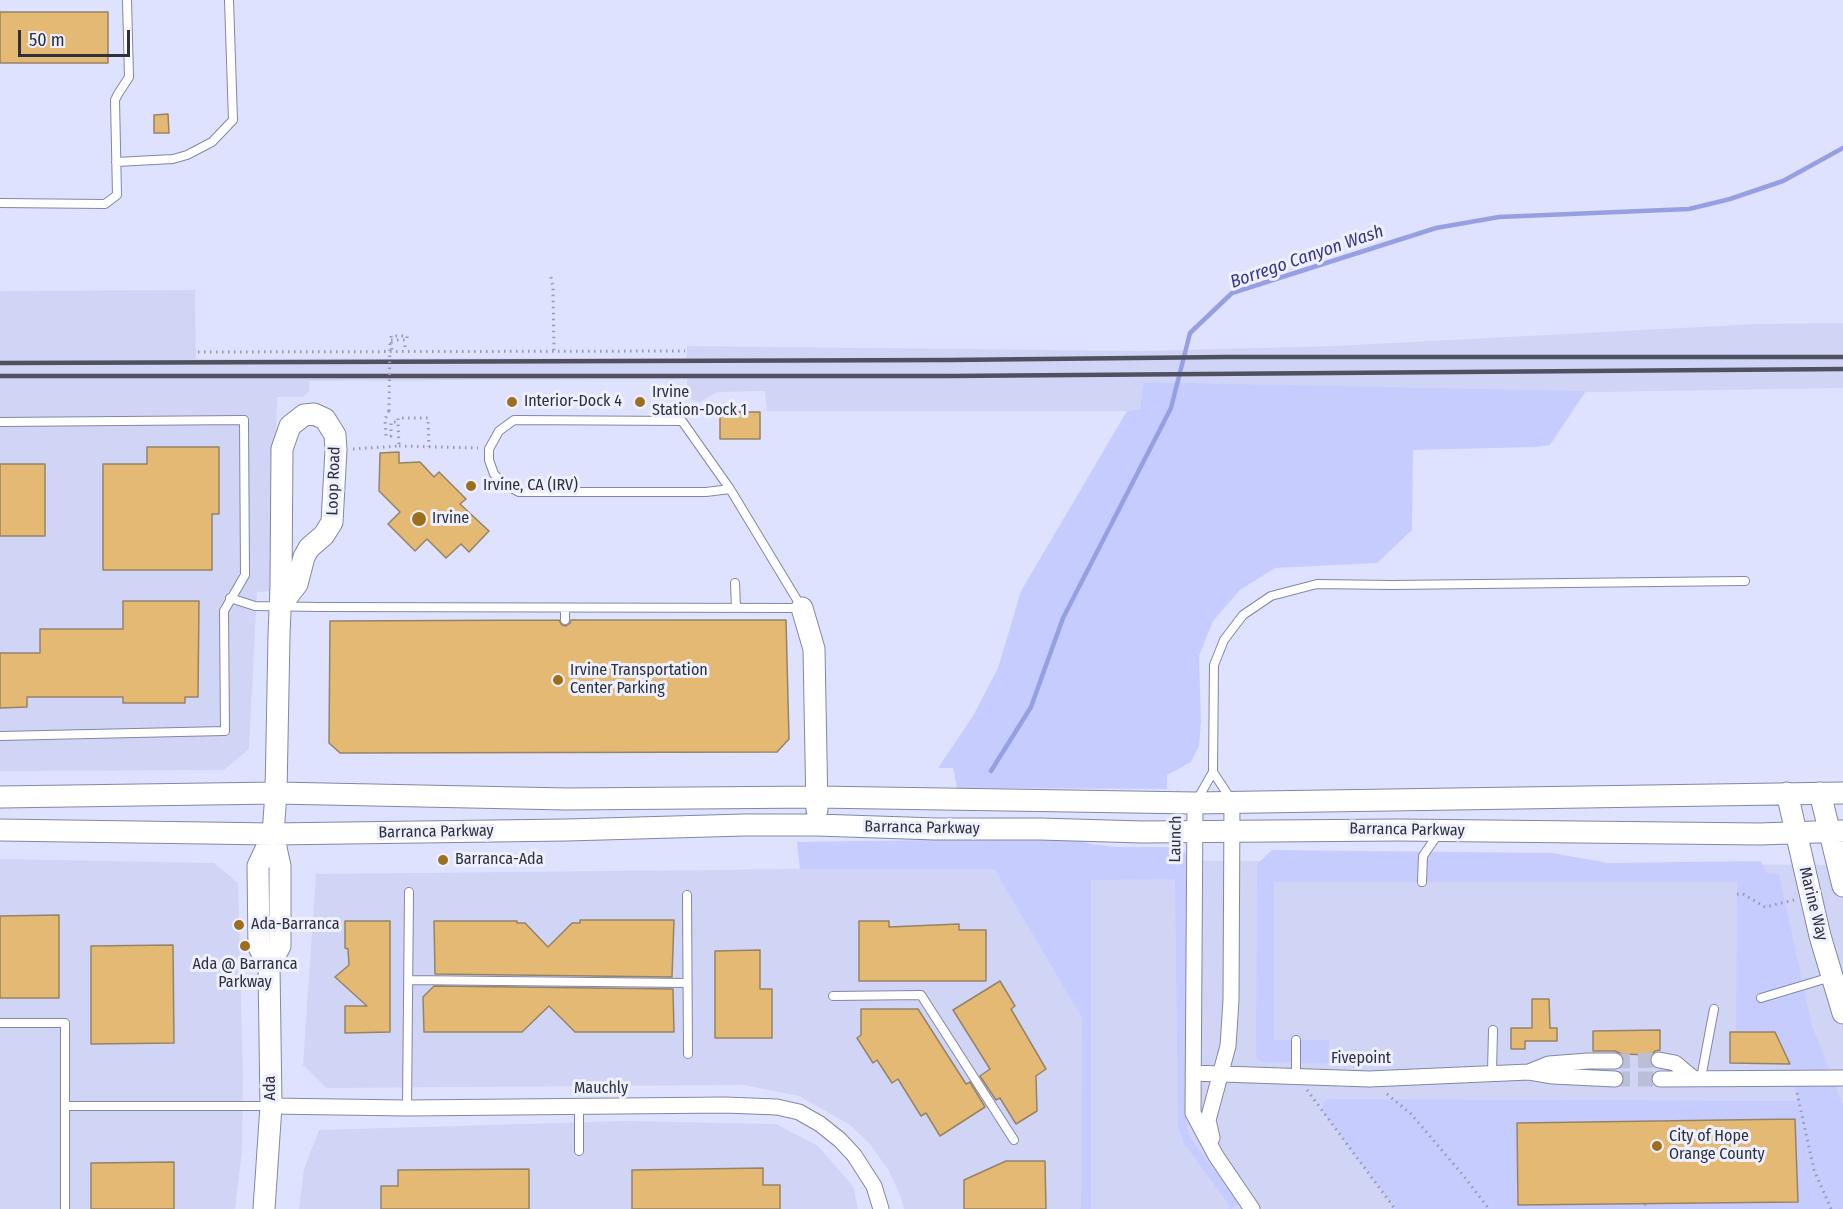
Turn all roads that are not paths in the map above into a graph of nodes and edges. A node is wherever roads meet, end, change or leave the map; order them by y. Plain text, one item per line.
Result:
1 (127, 0) edge
2 (229, 0) edge
3 (116, 162) junction
4 (0, 203) edge
5 (0, 422) edge
6 (730, 489) junction
7 (1745, 581) dead end
8 (735, 583) dead end
9 (230, 598) junction
10 (280, 606) junction
11 (565, 608) junction
12 (736, 608) junction
13 (802, 608) junction
14 (565, 620) dead end
15 (0, 736) edge
16 (1213, 772) junction
17 (276, 793) junction
18 (1787, 793) junction
19 (1820, 793) junction
20 (1843, 793) edge
21 (0, 797) edge
22 (817, 797) junction
23 (1232, 802) junction
24 (1195, 803) junction
25 (817, 825) junction
26 (0, 830) edge
27 (1440, 830) junction
28 (1194, 831) junction
29 (1231, 831) junction
30 (1836, 831) edge
31 (1796, 833) junction
32 (273, 834) junction
33 (1422, 882) dead end
34 (1843, 886) edge
35 (409, 892) dead end
36 (687, 895) dead end
37 (1832, 977) junction
38 (408, 980) junction
39 (687, 983) junction
40 (833, 996) dead end
41 (1761, 998) dead end
42 (1714, 1009) dead end
43 (1843, 1013) edge
44 (0, 1023) edge
45 (1493, 1030) dead end
46 (1296, 1040) dead end
47 (688, 1054) dead end
48 (1659, 1060) tunnel mouth
49 (1615, 1061) tunnel mouth
50 (1529, 1072) junction
51 (1492, 1073) junction
52 (1193, 1074) junction
53 (1220, 1074) junction
54 (1296, 1076) junction
55 (1697, 1078) junction
56 (1843, 1078) edge
57 (1615, 1079) tunnel mouth
58 (1660, 1079) tunnel mouth
59 (65, 1106) junction
60 (271, 1106) junction
61 (579, 1107) junction
62 (406, 1108) junction
63 (1014, 1140) dead end
64 (579, 1151) dead end
65 (1216, 1155) junction
66 (65, 1209) edge
67 (264, 1209) edge
68 (881, 1209) edge
69 (1252, 1209) edge

1 - 3 lane
2 - 3 lane
3 - 4 lane
5 - 9 lane
6 - 6 lane
6 - 13 lane
7 - 16 lane
8 - 12 lane
9 - 10 lane
9 - 15 lane
10 - 10 main road, Loop Road
10 - 11 lane
10 - 17 main road, Ada
11 - 12 lane
11 - 14 lane
12 - 13 lane
13 - 22 main road
16 - 23 lane
16 - 24 lane, Launch
17 - 21 main road, Barranca Parkway
17 - 22 main road, Barranca Parkway
17 - 32 main road, Ada
18 - 19 main road, Barranca Parkway
18 - 23 main road, Barranca Parkway
18 - 31 main road, Marine Way
19 - 20 main road, Barranca Parkway
19 - 30 main road, Marine Way
22 - 24 main road, Barranca Parkway
22 - 25 main road
23 - 24 main road, Barranca Parkway
23 - 29 street, Launch
24 - 28 street, Launch
25 - 28 main road, Barranca Parkway
25 - 32 main road, Barranca Parkway
26 - 32 main road, Barranca Parkway
27 - 29 main road, Barranca Parkway
27 - 31 main road, Barranca Parkway
27 - 33 lane
28 - 29 main road, Barranca Parkway
28 - 52 street, Launch
29 - 53 street, Launch
30 - 31 main road, Barranca Parkway
30 - 34 main road, Marine Way
31 - 37 main road, Marine Way
32 - 60 main road, Ada
35 - 38 lane
36 - 39 lane
37 - 41 lane
37 - 43 main road, Marine Way
38 - 39 lane
38 - 62 lane
39 - 47 lane
40 - 63 lane
42 - 55 lane
44 - 59 lane
45 - 51 lane
46 - 54 lane
48 - 55 street
49 - 50 street, Fivepoint
50 - 51 street, Fivepoint
50 - 57 street, Fivepoint
51 - 54 street, Fivepoint
52 - 53 street, Fivepoint
52 - 65 street, Launch
53 - 54 street, Fivepoint
53 - 65 street, Launch
55 - 56 street
55 - 58 street
59 - 60 lane
59 - 66 lane
60 - 62 street, Mauchly
60 - 67 main road, Ada
61 - 62 street, Mauchly
61 - 64 lane
61 - 68 street, Mauchly
65 - 69 street, Launch

